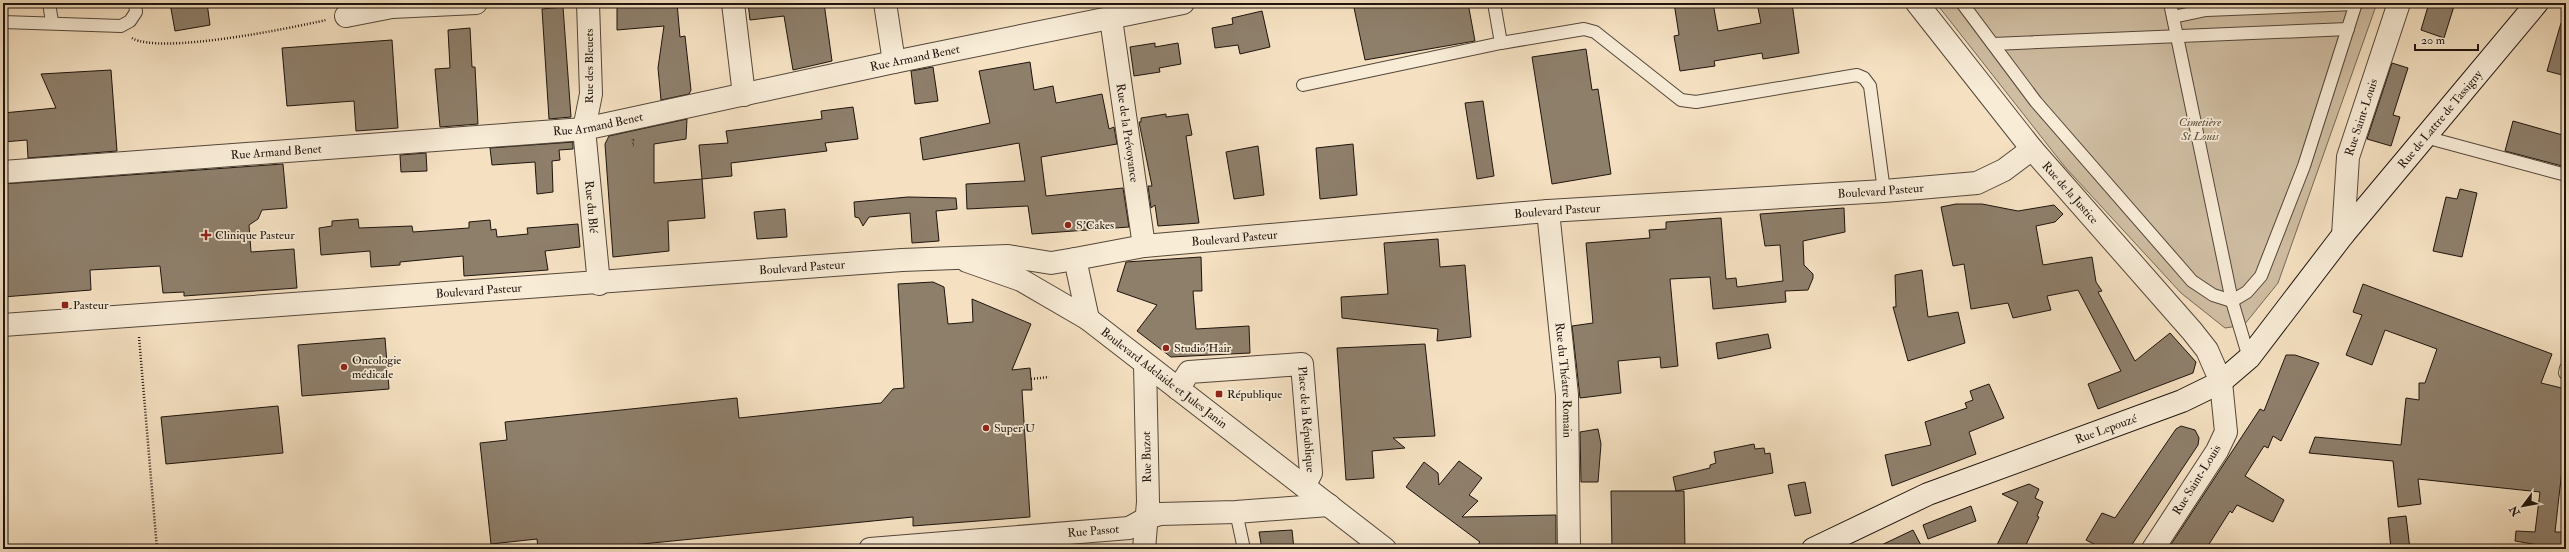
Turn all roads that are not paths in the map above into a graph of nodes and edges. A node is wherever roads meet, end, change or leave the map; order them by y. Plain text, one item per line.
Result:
1 (49, 3) edge
2 (136, 3) edge
3 (476, 3) edge
4 (588, 3) edge
5 (733, 3) edge
6 (884, 3) edge
7 (1183, 3) edge
8 (1494, 3) edge
9 (1917, 3) edge
10 (1962, 3) edge
11 (2170, 3) edge
12 (2356, 3) edge
13 (2399, 3) edge
14 (2537, 3) edge
15 (391, 5) edge
16 (346, 16) road end
17 (2173, 17) junction
18 (1111, 19) junction
19 (3, 22) edge
20 (52, 22) junction
21 (2348, 29) junction
22 (2177, 36) junction
23 (1501, 43) junction
24 (1993, 44) junction
25 (894, 62) junction
26 (1303, 85) dead end
27 (744, 95) junction
28 (584, 129) junction
29 (2425, 137) junction
30 (2032, 150) junction
31 (3, 172) edge
32 (2566, 175) edge
33 (1884, 191) junction
34 (1548, 211) junction
35 (2343, 235) junction
36 (1144, 246) junction
37 (955, 257) junction
38 (1075, 259) junction
39 (599, 284) junction
40 (2232, 301) junction
41 (1088, 319) junction
42 (3, 325) edge
43 (2249, 358) junction
44 (1145, 364) junction
45 (2221, 382) junction
46 (1178, 389) junction
47 (1304, 486) junction
48 (1329, 505) junction
49 (1236, 512) junction
50 (1147, 518) junction
51 (870, 549) edge
52 (1144, 549) edge
53 (1244, 549) edge
54 (1385, 549) edge
55 (1569, 549) edge
56 (1813, 549) edge
57 (2153, 549) edge

1 - 20 lane
2 - 20 lane
3 - 15 street
4 - 28 street, Rue des Bleuets
5 - 27 street
6 - 25 street
7 - 18 street, Rue Armand Benet
8 - 23 lane
9 - 30 street, Rue de la Justice
10 - 24 lane
11 - 17 lane
12 - 17 lane
12 - 21 lane
13 - 35 street, Rue Saint-Louis
14 - 29 street, Rue de Lattre de Tassigny
15 - 16 street
17 - 22 lane
18 - 25 street, Rue Armand Benet
18 - 36 street, Rue de la Prévoyance
19 - 20 lane
21 - 22 lane
21 - 40 lane
22 - 24 lane
22 - 40 lane
23 - 26 lane
23 - 33 lane
24 - 40 lane
25 - 27 street, Rue Armand Benet
27 - 28 street, Rue Armand Benet
28 - 31 street, Rue Armand Benet
28 - 39 street, Rue du Blé
29 - 32 lane
29 - 35 street, Rue de Lattre de Tassigny
30 - 33 street, Boulevard Pasteur
30 - 45 street, Rue de la Justice
33 - 34 street, Boulevard Pasteur
34 - 36 street, Boulevard Pasteur
34 - 55 street, Rue du Théatre Romain
35 - 43 street, Rue Lepouzé
36 - 38 street, Boulevard Pasteur
37 - 38 street
37 - 39 street, Boulevard Pasteur
37 - 41 street, Boulevard Adelaide et Jules Janin
38 - 41 street
39 - 42 street, Boulevard Pasteur
40 - 43 lane
41 - 44 street, Boulevard Adelaide et Jules Janin
43 - 45 street, Rue Lepouzé
44 - 46 street, Boulevard Adelaide et Jules Janin
44 - 50 street, Rue Buzot
45 - 56 street, Rue Lepouzé
45 - 57 street, Rue Saint-Louis
46 - 47 street, Boulevard Adelaide et Jules Janin
46 - 47 street, Place de la République
47 - 48 street, Boulevard Adelaide et Jules Janin
48 - 49 street
48 - 54 street, Boulevard Adelaide et Jules Janin
49 - 50 street
49 - 53 lane
50 - 51 street, Rue Passot
50 - 52 street, Rue Buzot

